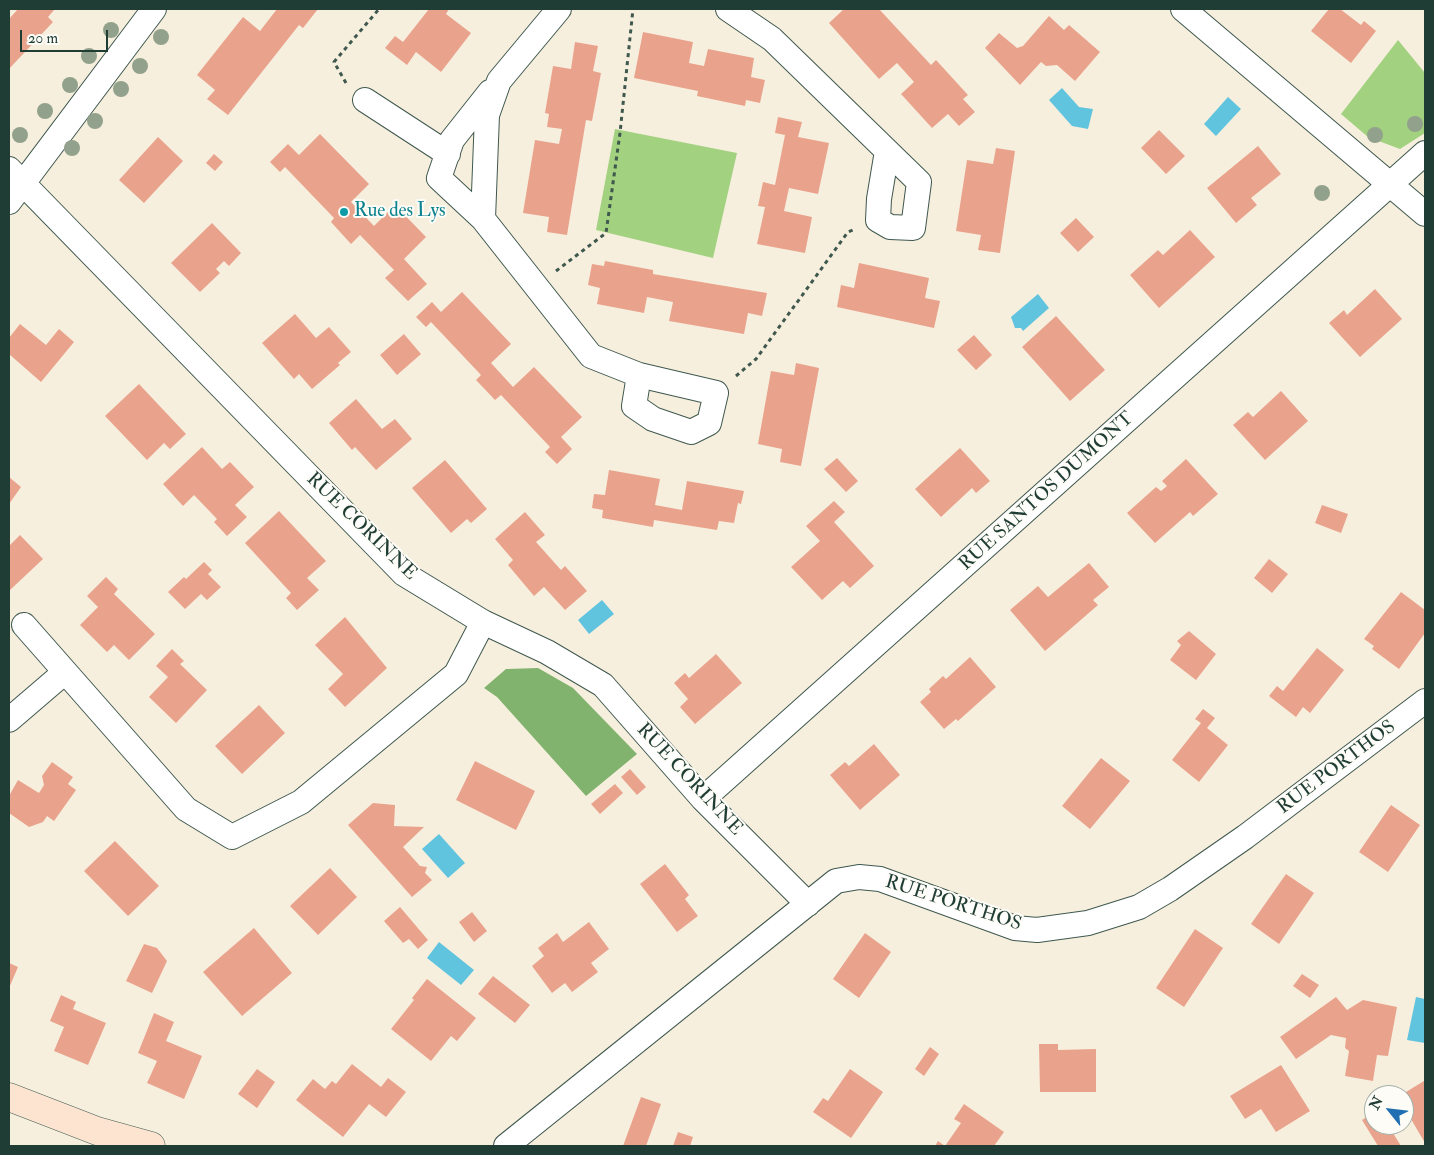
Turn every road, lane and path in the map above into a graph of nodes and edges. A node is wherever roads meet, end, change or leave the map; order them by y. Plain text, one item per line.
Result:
1 (154, 9) edge
2 (379, 9) edge
3 (560, 9) edge
4 (633, 9) edge
5 (728, 9) edge
6 (1183, 9) edge
7 (499, 81) junction
8 (365, 100) joint
9 (887, 151) junction
10 (1425, 153) edge
11 (448, 154) junction
12 (16, 176) edge
13 (1389, 184) junction
14 (9, 202) edge
15 (1425, 214) edge
16 (483, 219) junction
17 (878, 220) junction
18 (536, 287) junction
19 (639, 375) junction
20 (716, 392) junction
21 (483, 622) junction
22 (24, 625) dead end
23 (65, 672) junction
24 (1425, 701) edge
25 (9, 720) edge
26 (703, 799) junction
27 (808, 904) junction
28 (9, 1097) edge
29 (151, 1146) edge
30 (506, 1146) edge

1 - 12 street
2 - 8 path
3 - 7 street
4 - 18 path
5 - 9 street
6 - 13 street
7 - 11 street
7 - 16 street
8 - 11 street
9 - 17 street
9 - 17 street
10 - 13 street, RUE SANTOS DUMONT
11 - 16 street
12 - 14 street
12 - 21 street, RUE CORINNE
13 - 15 street
13 - 26 street, RUE SANTOS DUMONT
16 - 18 street
17 - 20 path
18 - 19 street
19 - 20 street
19 - 20 street
21 - 23 street
21 - 26 street, RUE CORINNE
22 - 23 street
23 - 25 street
24 - 27 street, RUE PORTHOS
26 - 27 street, RUE CORINNE
27 - 30 street, RUE PORTHOS
28 - 29 street

